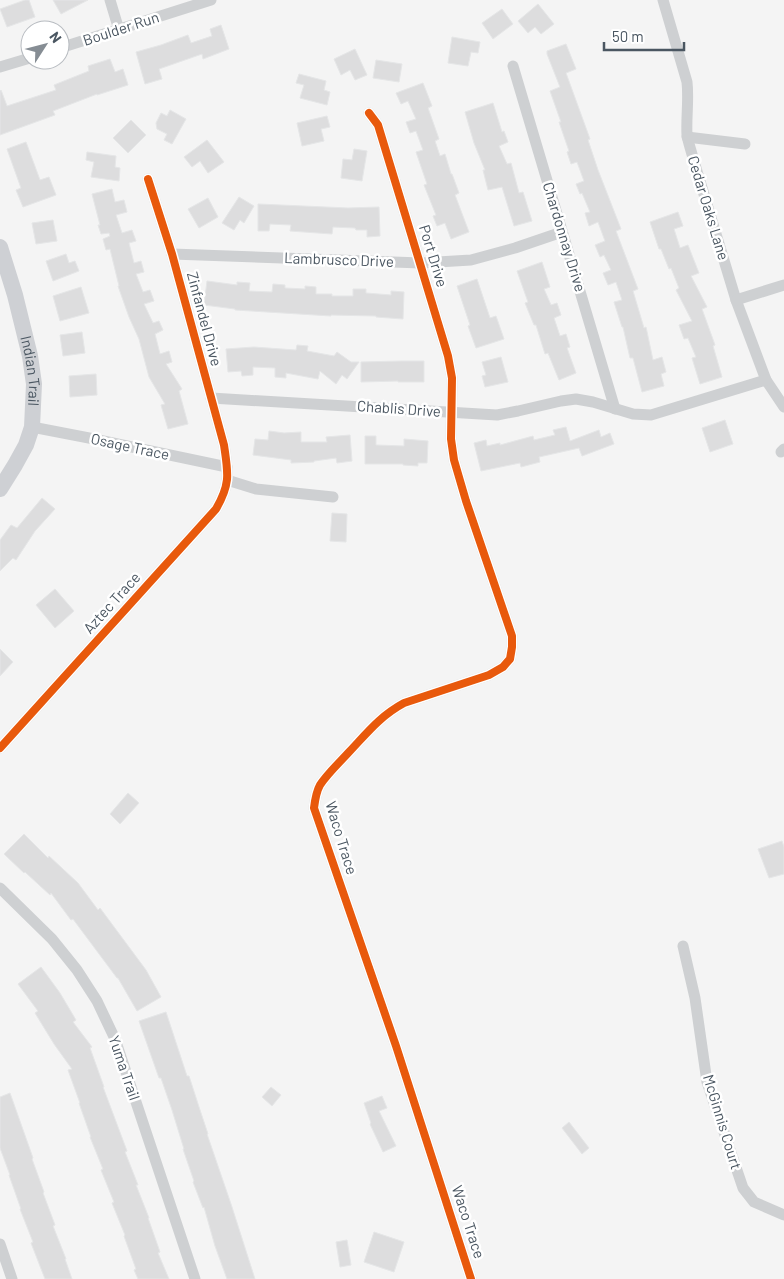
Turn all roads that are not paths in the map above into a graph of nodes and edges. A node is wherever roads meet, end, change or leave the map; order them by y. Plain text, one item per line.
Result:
1 (110, 0) edge
2 (211, 0) edge
3 (663, 0) edge
4 (119, 30) junction
5 (70, 45) edge
6 (20, 61) edge
7 (513, 66) dead end
8 (0, 67) edge
9 (369, 113) dead end
10 (688, 137) junction
11 (745, 144) dead end
12 (148, 179) dead end
13 (562, 232) junction
14 (0, 247) edge
15 (172, 254) junction
16 (421, 264) junction
17 (784, 285) edge
18 (736, 300) junction
19 (766, 380) junction
20 (211, 398) junction
21 (784, 407) edge
22 (615, 409) junction
23 (452, 413) junction
24 (32, 427) junction
25 (227, 468) junction
26 (228, 480) junction
27 (0, 489) edge
28 (333, 497) dead end
29 (0, 748) edge
30 (0, 888) edge
31 (684, 946) dead end
32 (784, 1215) edge
33 (0, 1244) edge
34 (12, 1279) edge
35 (195, 1279) edge
36 (472, 1279) edge

1 - 4 street
2 - 4 street, Boulder Run
3 - 10 street, Cedar Oaks Lane
4 - 5 street, Boulder Run
6 - 8 street
7 - 13 street, Chardonnay Drive
9 - 16 street, Port Drive
10 - 11 street
10 - 18 street, Cedar Oaks Lane
12 - 15 street, Zinfandel Drive
13 - 16 street, Lambrusco Drive
13 - 22 street, Chardonnay Drive
14 - 24 street, Indian Trail
15 - 16 street, Lambrusco Drive
15 - 20 street, Zinfandel Drive
16 - 23 street, Port Drive
17 - 18 street
18 - 19 street, Cedar Oaks Lane
19 - 21 street, Cedar Oaks Lane
19 - 22 street, Chablis Drive
20 - 23 street, Chablis Drive
20 - 25 street, Zinfandel Drive
22 - 23 street, Chablis Drive
23 - 36 street, Waco Trace
24 - 25 street, Osage Trace
24 - 27 street, Indian Trail
25 - 26 street, Aztec Trace
26 - 28 street
26 - 29 street, Aztec Trace
30 - 35 street, Yuma Trail
31 - 32 street, McGinnis Court
33 - 34 street

